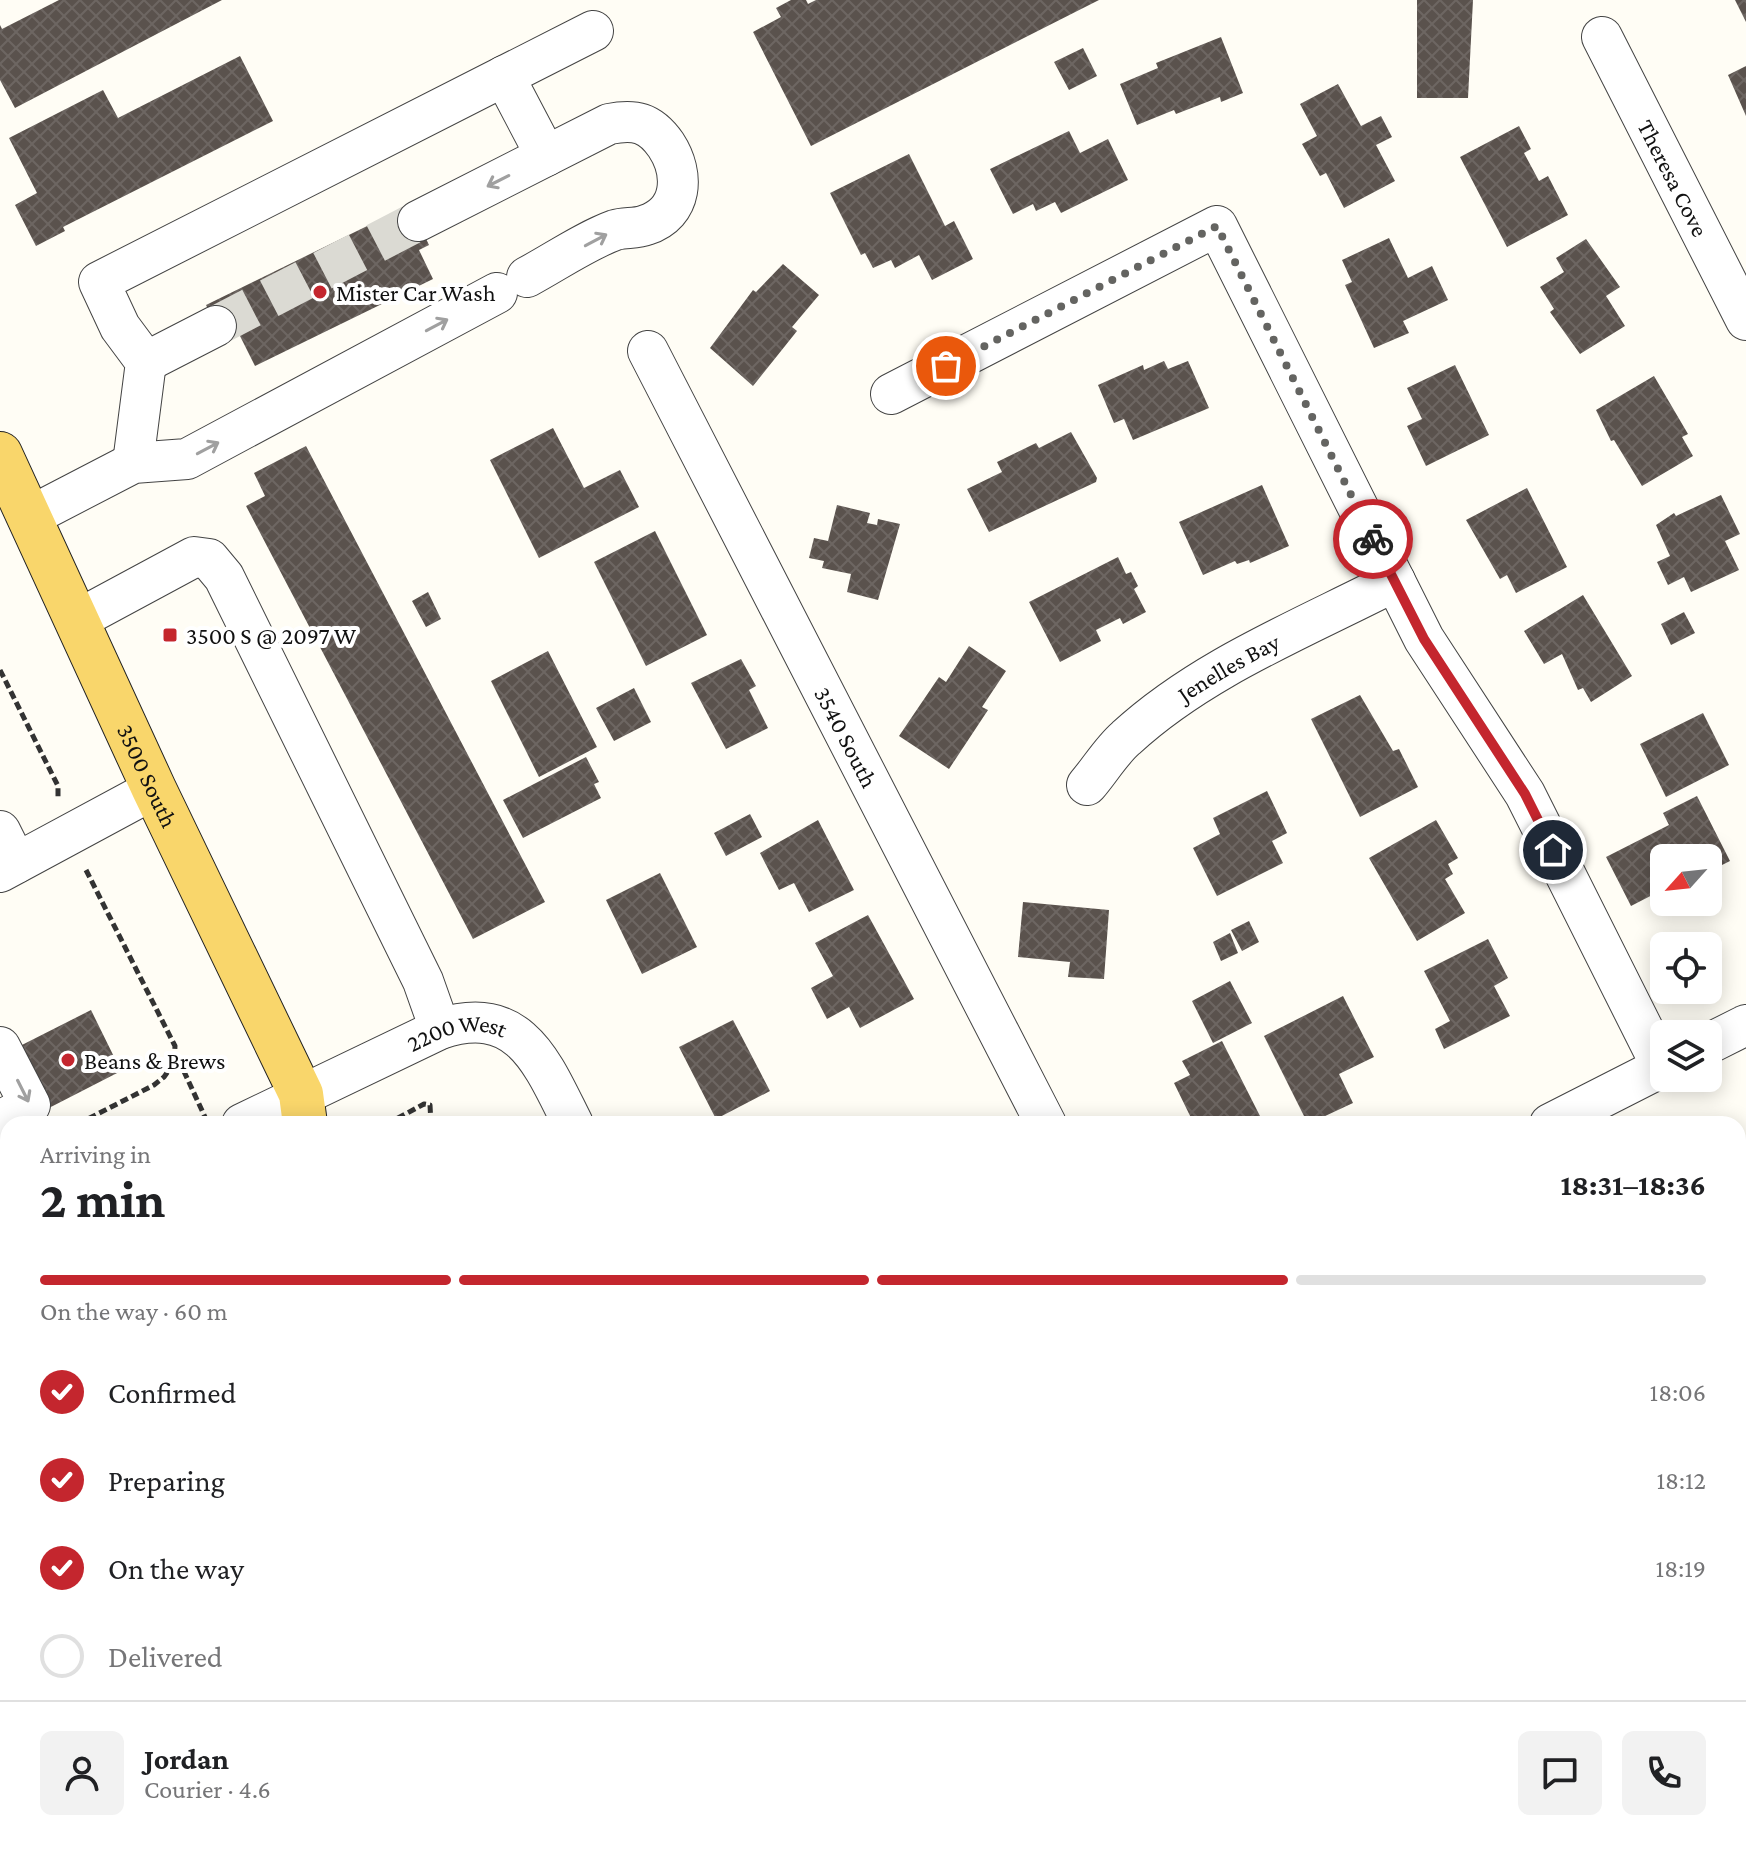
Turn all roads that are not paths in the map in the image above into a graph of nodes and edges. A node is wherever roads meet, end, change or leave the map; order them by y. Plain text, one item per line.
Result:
1 (593, 31) dead end
2 (1602, 37) dead end
3 (504, 76) junction
4 (546, 156) junction
5 (418, 221) tunnel mouth
6 (1746, 320) edge
7 (216, 326) tunnel mouth
8 (648, 351) dead end
9 (146, 362) junction
10 (891, 394) dead end
11 (1, 462) edge
12 (133, 463) junction
13 (29, 517) junction
14 (1395, 581) junction
15 (77, 620) junction
16 (1087, 785) dead end
17 (154, 789) junction
18 (5, 855) edge
19 (1746, 1025) edge
20 (440, 1029) junction
21 (1722, 1037) edge
22 (1650, 1041) edge
23 (0, 1047) edge
24 (1650, 1074) edge
25 (303, 1109) edge
26 (9, 1116) edge
27 (275, 1116) edge
28 (569, 1116) edge
29 (1042, 1116) edge
30 (1566, 1116) edge

1 - 3 street
2 - 6 street, Theresa Cove
3 - 4 street
3 - 9 street
4 -> 5 street
12 -> 4 street
7 - 9 street
8 - 29 street, 3540 South
9 - 12 street
10 - 14 street
11 - 13 main road, 3500 South
12 - 13 street
13 - 15 main road, 3500 South
14 - 16 street, Jenelles Bay
14 - 22 street
15 - 17 main road, 3500 South
15 - 20 street
17 - 18 street
17 - 25 main road, 3500 South
19 - 21 street
20 - 25 street, 2200 West
20 - 28 street, 2200 West
23 -> 26 street
24 - 30 street
25 - 27 street, 2200 West

